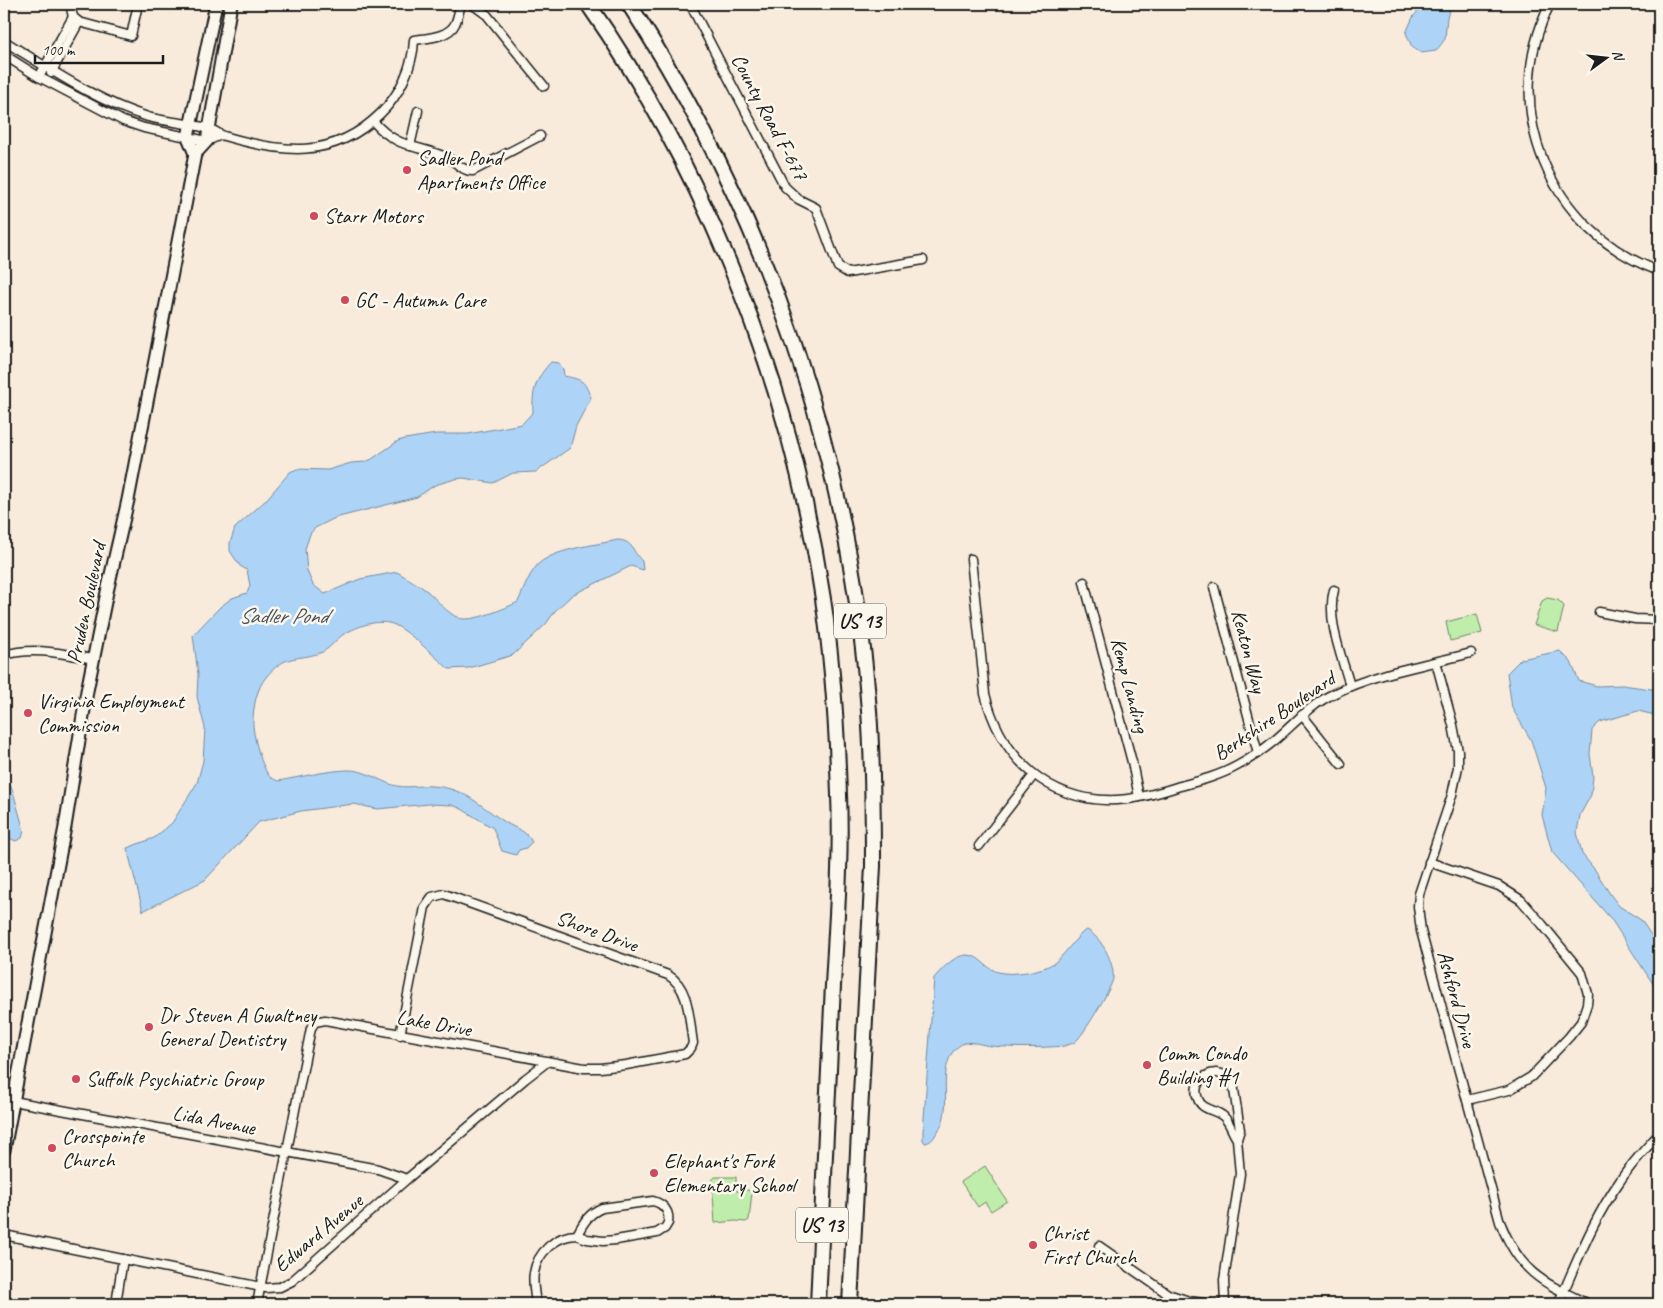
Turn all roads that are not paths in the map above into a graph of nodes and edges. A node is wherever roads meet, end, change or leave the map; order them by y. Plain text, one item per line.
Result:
1 (70, 4) edge
2 (138, 4) edge
3 (216, 4) edge
4 (232, 4) edge
5 (461, 4) edge
6 (472, 4) edge
7 (580, 4) edge
8 (588, 4) edge
9 (629, 4) edge
10 (633, 4) edge
11 (690, 4) edge
12 (1550, 4) edge
13 (76, 20) junction
14 (646, 30) junction
15 (4, 42) edge
16 (4, 55) edge
17 (49, 68) junction
18 (42, 79) junction
19 (544, 86) dead end
20 (644, 94) junction
21 (418, 111) dead end
22 (374, 120) junction
23 (209, 128) junction
24 (189, 131) junction
25 (221, 135) junction
26 (540, 136) dead end
27 (207, 141) junction
28 (410, 146) junction
29 (195, 154) junction
30 (923, 260) dead end
31 (1659, 271) edge
32 (971, 559) dead end
33 (1084, 582) dead end
34 (1214, 587) dead end
35 (1334, 590) dead end
36 (1599, 612) dead end
37 (1659, 620) edge
38 (1471, 654) dead end
39 (4, 655) edge
40 (94, 659) junction
41 (1436, 662) junction
42 (1350, 686) junction
43 (1302, 715) junction
44 (1258, 753) junction
45 (1341, 764) dead end
46 (1034, 775) junction
47 (1139, 797) junction
48 (979, 846) dead end
49 (1429, 862) junction
50 (400, 1035) junction
51 (547, 1062) junction
52 (1467, 1100) junction
53 (13, 1101) junction
54 (1659, 1134) edge
55 (1237, 1139) junction
56 (4, 1150) edge
57 (287, 1152) junction
58 (407, 1179) junction
59 (4, 1235) edge
60 (577, 1235) junction
61 (1099, 1246) dead end
62 (853, 1252) junction
63 (123, 1259) junction
64 (819, 1272) junction
65 (261, 1286) junction
66 (1564, 1292) junction
67 (116, 1304) edge
68 (257, 1304) edge
69 (536, 1304) edge
70 (811, 1304) edge
71 (818, 1304) edge
72 (850, 1304) edge
73 (856, 1304) edge
74 (1210, 1304) edge
75 (1220, 1304) edge
76 (1225, 1304) edge
77 (1558, 1304) edge
78 (1588, 1304) edge

1 - 13 street
2 - 13 street
3 - 24 main road
4 - 23 main road
5 - 22 street
6 - 19 street
7 - 20 highway
8 - 20 highway, US 13
9 - 14 highway, US 13
10 - 14 highway
11 - 30 street, County Road F-677
12 - 31 street
13 - 17 street
14 - 62 highway, US 13
15 - 17 street
16 - 18 street
17 - 18 street
17 - 24 street
18 - 24 street
20 - 64 highway, US 13
21 - 28 street
22 - 25 street
22 - 28 street
23 - 24 street
23 - 25 street
23 - 27 main road
24 - 27 street
24 - 29 main road
25 - 27 street
26 - 28 street
27 - 29 main road
29 - 40 main road, Pruden Boulevard
32 - 46 street, Berkshire Boulevard
33 - 47 street, Kemp Landing
34 - 44 street, Keaton Way
35 - 42 street
36 - 37 street
38 - 41 street, Berkshire Boulevard
39 - 40 street
40 - 53 main road, Pruden Boulevard
41 - 42 street, Berkshire Boulevard
41 - 49 street, Ashford Drive
42 - 43 street, Berkshire Boulevard
43 - 44 street, Berkshire Boulevard
43 - 45 street
44 - 47 street, Berkshire Boulevard
46 - 47 street, Berkshire Boulevard
46 - 48 street
49 - 52 street, Ashford Drive
49 - 52 street
50 - 51 street, Lake Drive
50 - 51 street, Shore Drive
50 - 57 street, Lake Drive
51 - 58 street, Edward Avenue
52 - 66 street, Ashford Drive
53 - 56 main road, Pruden Boulevard
53 - 57 street, Lida Avenue
54 - 66 street
55 - 55 street
55 - 76 street
57 - 58 street, Lida Avenue
57 - 65 street
58 - 65 street, Edward Avenue
59 - 63 street, Edward Avenue
60 - 60 street
60 - 69 street
61 - 74 street
62 - 72 highway, US 13
62 - 73 highway
63 - 65 street, Edward Avenue
63 - 67 street
64 - 70 highway
64 - 71 highway, US 13
65 - 68 street
66 - 77 street
66 - 78 street, Ashford Drive
75 - 76 street

